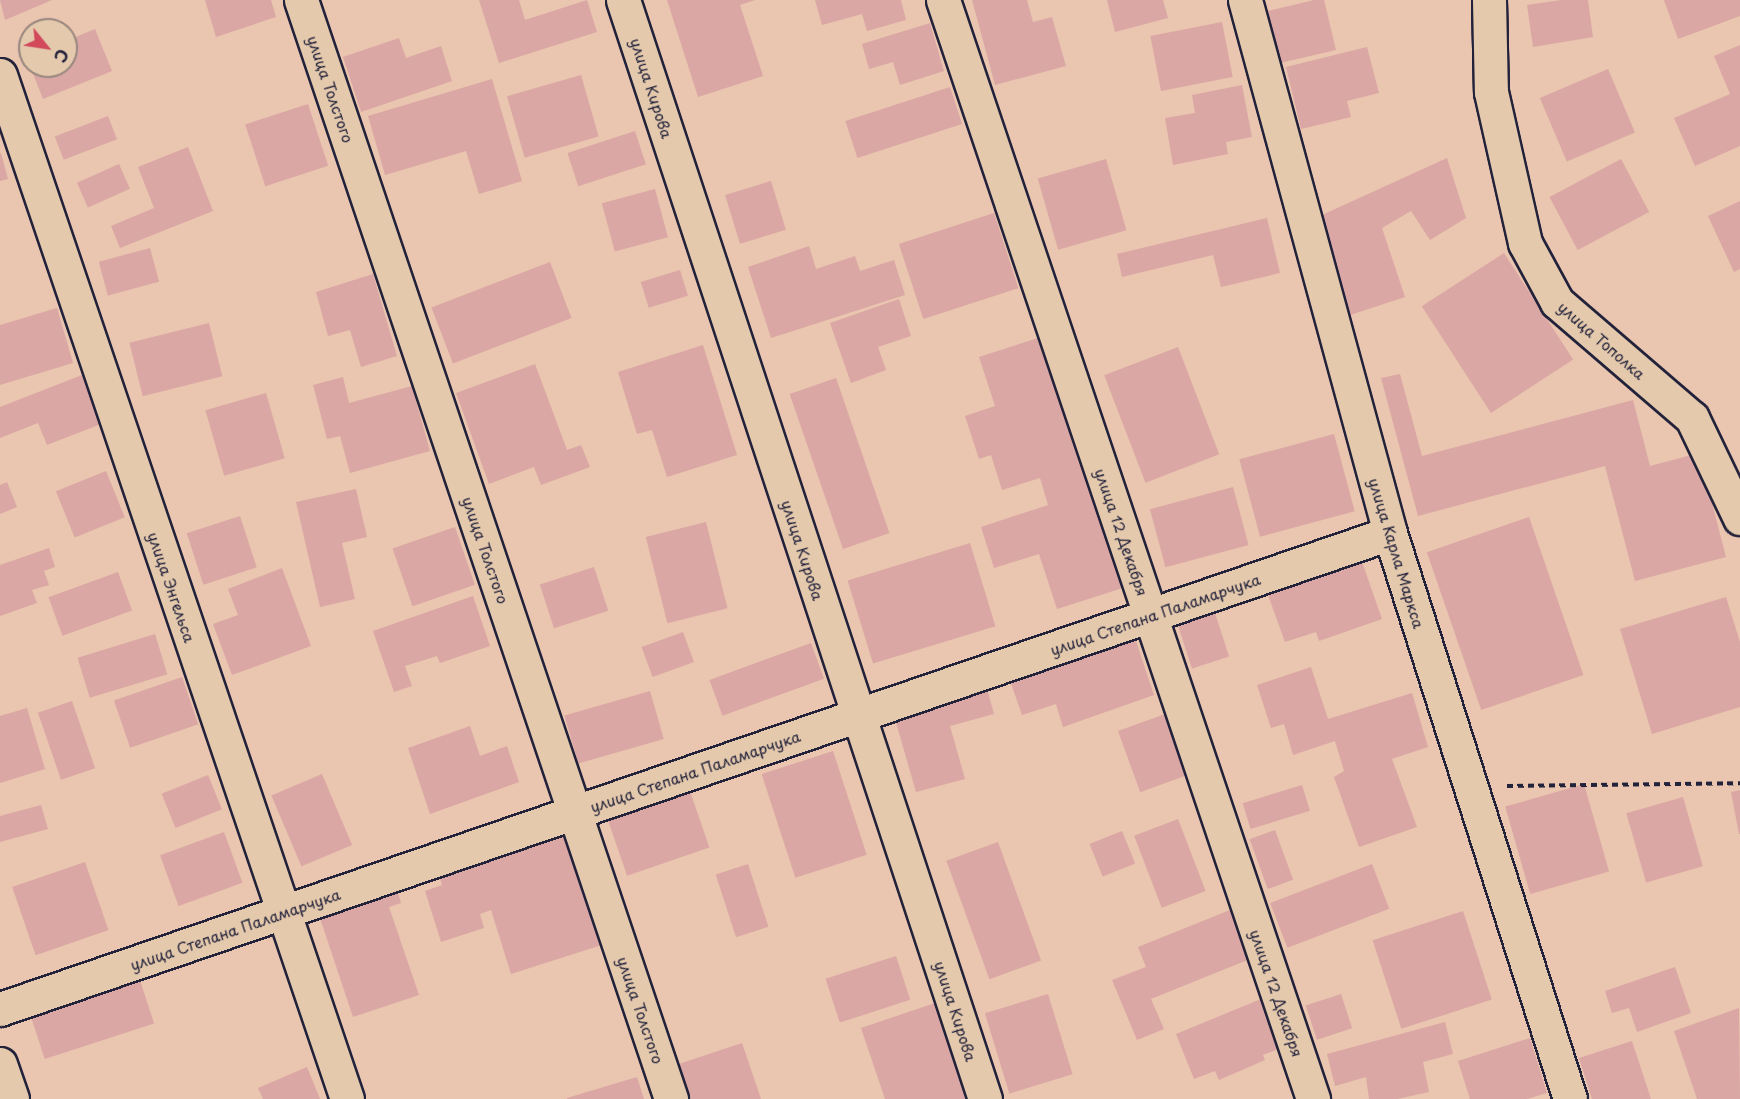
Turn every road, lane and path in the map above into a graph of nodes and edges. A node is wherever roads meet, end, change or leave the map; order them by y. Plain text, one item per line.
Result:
1 (301, 0) edge
2 (623, 0) edge
3 (943, 0) edge
4 (1245, 0) edge
5 (1489, 0) edge
6 (0, 75) edge
7 (1740, 518) edge
8 (1390, 533) junction
9 (1150, 615) junction
10 (858, 716) junction
11 (1740, 783) edge
12 (1471, 787) junction
13 (574, 813) junction
14 (282, 912) junction
15 (0, 1009) edge
16 (0, 1064) edge
17 (12, 1099) edge
18 (346, 1099) edge
19 (671, 1099) edge
20 (985, 1099) edge
21 (1313, 1099) edge
22 (1570, 1099) edge

1 - 13 street, улица Толстого
2 - 10 street, улица Кирова
3 - 9 street, улица 12 Декабря
4 - 8 street, улица Карла Маркса
5 - 7 street, улица Тополка
6 - 14 street, улица Энгельса
8 - 9 street, улица Степана Паламарчука
8 - 12 street, улица Карла Маркса
9 - 10 street, улица Степана Паламарчука
9 - 21 street, улица 12 Декабря
10 - 13 street, улица Степана Паламарчука
10 - 20 street, улица Кирова
11 - 12 path
12 - 22 street, улица Карла Маркса
13 - 14 street, улица Степана Паламарчука
13 - 19 street, улица Толстого
14 - 15 street, улица Степана Паламарчука
14 - 18 street, улица Энгельса
16 - 17 street

